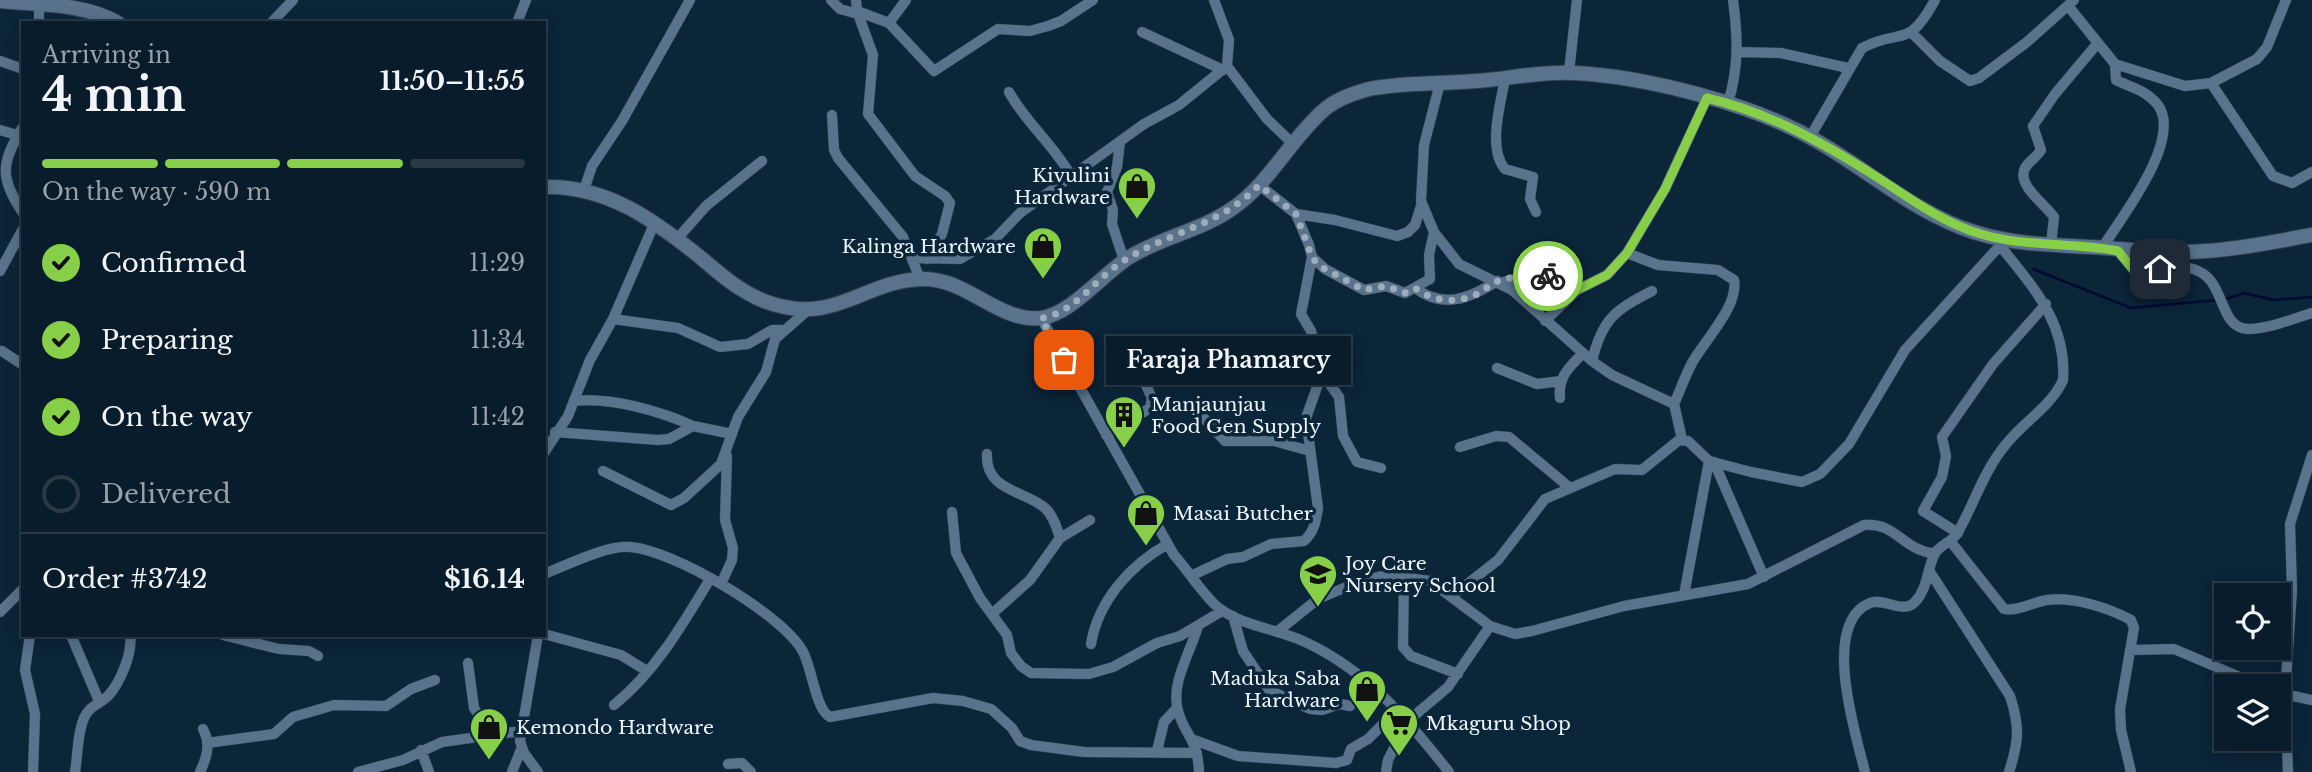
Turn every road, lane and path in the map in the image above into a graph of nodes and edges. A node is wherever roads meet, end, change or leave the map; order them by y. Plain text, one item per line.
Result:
1 (293, 0) edge
2 (526, 0) edge
3 (690, 0) edge
4 (831, 0) edge
5 (906, 0) edge
6 (1214, 0) edge
7 (1577, 0) edge
8 (1733, 0) edge
9 (1935, 0) edge
10 (2286, 0) edge
11 (0, 1) edge
12 (1091, 1) edge
13 (34, 2) edge
14 (2072, 3) edge
15 (280, 4) edge
16 (857, 8) edge
17 (38, 21) edge
18 (114, 21) edge
19 (272, 21) edge
20 (518, 21) edge
21 (888, 23) junction
22 (1142, 32) dead end
23 (1912, 33) junction
24 (2097, 44) junction
25 (1739, 52) junction
26 (0, 61) edge
27 (2115, 64) junction
28 (21, 68) edge
29 (1225, 68) junction
30 (1848, 68) junction
31 (1569, 72) junction
32 (1505, 78) junction
33 (1440, 83) junction
34 (2211, 83) junction
35 (1009, 92) dead end
36 (1707, 98) junction
37 (1728, 103) junction
38 (832, 115) dead end
39 (0, 130) edge
40 (20, 131) edge
41 (1810, 137) junction
42 (1120, 142) junction
43 (1292, 143) junction
44 (762, 161) dead end
45 (2312, 172) edge
46 (1071, 176) junction
47 (1259, 185) junction
48 (546, 187) edge
49 (584, 190) junction
50 (1421, 206) junction
51 (21, 210) edge
52 (1536, 212) dead end
53 (1296, 214) junction
54 (655, 222) junction
55 (1434, 232) junction
56 (21, 233) edge
57 (2312, 236) edge
58 (677, 239) junction
59 (2003, 243) junction
60 (2051, 245) junction
61 (2102, 248) junction
62 (2118, 251) junction
63 (1627, 253) junction
64 (1312, 257) junction
65 (914, 258) junction
66 (927, 259) junction
67 (1124, 260) junction
68 (0, 271) edge
69 (920, 279) junction
70 (1498, 282) junction
71 (1415, 288) junction
72 (1577, 290) junction
73 (1652, 290) dead end
74 (2046, 304) junction
75 (807, 310) junction
76 (2312, 313) edge
77 (1041, 318) junction
78 (612, 320) junction
79 (1545, 321) junction
80 (782, 330) junction
81 (2, 351) dead end
82 (1583, 353) junction
83 (1592, 361) junction
84 (21, 364) edge
85 (1497, 368) dead end
86 (1322, 373) junction
87 (1143, 379) dead end
88 (1561, 381) junction
89 (1560, 398) dead end
90 (574, 401) junction
91 (1674, 404) junction
92 (1201, 415) dead end
93 (693, 426) junction
94 (555, 432) junction
95 (732, 435) junction
96 (1106, 435) junction
97 (1682, 439) junction
98 (1460, 447) dead end
99 (546, 449) edge
100 (1310, 451) junction
101 (987, 454) dead end
102 (2312, 455) edge
103 (727, 456) junction
104 (1712, 462) junction
105 (1381, 468) dead end
106 (603, 471) dead end
107 (1569, 488) junction
108 (952, 512) dead end
109 (1090, 520) dead end
110 (1060, 538) junction
111 (1954, 538) junction
112 (1168, 544) junction
113 (1935, 554) junction
114 (1930, 572) junction
115 (546, 573) edge
116 (1194, 575) junction
117 (1404, 576) junction
118 (1765, 577) junction
119 (710, 579) junction
120 (721, 584) junction
121 (21, 591) edge
122 (1684, 595) junction
123 (1452, 596) junction
124 (1222, 611) junction
125 (0, 612) edge
126 (993, 613) junction
127 (1233, 616) junction
128 (1198, 626) junction
129 (1490, 626) junction
130 (1278, 631) junction
131 (546, 635) edge
132 (30, 637) edge
133 (72, 637) edge
134 (130, 637) edge
135 (231, 637) edge
136 (538, 637) edge
137 (1091, 644) dead end
138 (2130, 650) junction
139 (318, 656) dead end
140 (468, 663) dead end
141 (646, 671) junction
142 (1458, 674) junction
143 (2226, 674) edge
144 (2284, 674) edge
145 (435, 680) dead end
146 (2291, 696) edge
147 (2312, 700) edge
148 (99, 701) junction
149 (614, 705) dead end
150 (1350, 706) dead end
151 (1177, 708) junction
152 (1397, 710) junction
153 (1408, 721) junction
154 (203, 729) dead end
155 (520, 731) junction
156 (491, 734) junction
157 (1194, 740) junction
158 (207, 743) junction
159 (522, 747) junction
160 (421, 750) junction
161 (1157, 751) junction
162 (2286, 751) edge
163 (1198, 753) junction
164 (728, 764) dead end
165 (33, 772) edge
166 (75, 772) edge
167 (200, 772) edge
168 (358, 772) edge
169 (429, 772) edge
170 (512, 772) edge
171 (538, 772) edge
172 (751, 772) edge
173 (1199, 772) edge
174 (1386, 772) edge
175 (1449, 772) edge
176 (1866, 772) edge
177 (2010, 772) edge
178 (2131, 772) edge
179 (2288, 772) edge

1 - 15 street
2 - 20 street
3 - 49 street
4 - 16 street
5 - 21 street
6 - 29 street
7 - 31 street
8 - 25 street
9 - 23 street
10 - 34 street
11 - 13 street
12 - 21 street
13 - 17 street
13 - 18 street
14 - 23 street
14 - 24 street
15 - 19 street
16 - 21 street
16 - 66 street
22 - 29 street
23 - 30 street
24 - 27 street
24 - 60 street
25 - 30 street
25 - 37 street
26 - 28 street
27 - 34 street
27 - 61 street
29 - 42 street
29 - 43 street
30 - 41 street
31 - 32 street
31 - 36 street
32 - 33 street
32 - 52 street
33 - 43 street
33 - 50 street
34 - 45 street
35 - 46 street
36 - 37 street
36 - 63 street
37 - 41 street
38 - 65 street
39 - 40 street
40 - 51 street
41 - 59 street
42 - 46 street
42 - 67 street
43 - 47 street
44 - 58 street
46 - 66 street
47 - 53 street
47 - 67 street
48 - 49 street
49 - 54 street
50 - 53 street
50 - 55 street
53 - 64 street
54 - 58 street
54 - 78 street
55 - 70 street
55 - 71 street
56 - 68 street
57 - 62 street
58 - 75 street
59 - 60 street
59 - 74 street
59 - 104 street
60 - 61 street
61 - 62 street
62 - 76 street
63 - 72 street
63 - 91 street
64 - 71 street
64 - 86 street
65 - 66 street
65 - 69 street
67 - 77 street
69 - 75 street
69 - 77 street
70 - 71 street
70 - 72 street
70 - 79 street
72 - 79 street
73 - 83 street
74 - 111 street
74 - 111 street
75 - 80 street
77 - 96 street
78 - 80 street
78 - 90 street
79 - 82 street
80 - 95 street
81 - 84 street
82 - 83 street
82 - 88 street
83 - 91 street
85 - 88 street
86 - 100 street
86 - 105 street
87 - 96 street
88 - 89 street
90 - 93 street
90 - 94 street
91 - 97 street
92 - 100 street
93 - 94 street
93 - 95 street
94 - 99 street
95 - 103 street
96 - 112 street
97 - 104 street
97 - 107 street
98 - 107 street
100 - 116 street
101 - 110 street
102 - 144 street
103 - 106 street
103 - 120 street
104 - 118 street
104 - 122 street
107 - 123 street
108 - 126 street
109 - 110 street
110 - 126 street
111 - 113 street
111 - 138 street
112 - 116 street
112 - 137 street
113 - 114 street
113 - 118 street
114 - 176 street
114 - 177 street
115 - 119 street
116 - 124 street
117 - 123 street
117 - 130 street
117 - 142 street
118 - 122 street
119 - 120 street
119 - 141 street
120 - 161 street
121 - 125 street
122 - 129 street
123 - 129 street
124 - 127 street
124 - 128 street
126 - 128 street
127 - 130 street
127 - 150 street
128 - 151 street
129 - 142 street
130 - 152 street
131 - 141 street
132 - 165 street
133 - 148 street
134 - 148 street
135 - 139 street
136 - 155 street
138 - 143 street
138 - 178 street
140 - 156 street
141 - 149 street
142 - 153 street
145 - 158 street
146 - 147 street
148 - 166 street
151 - 157 street
151 - 161 street
152 - 153 street
152 - 157 street
153 - 174 street
153 - 175 street
154 - 158 street
155 - 156 street
155 - 159 street
156 - 160 street
157 - 163 street
158 - 167 street
159 - 170 street
159 - 171 street
160 - 168 street
160 - 169 street
161 - 163 street
162 - 179 street
163 - 173 street
164 - 172 street

